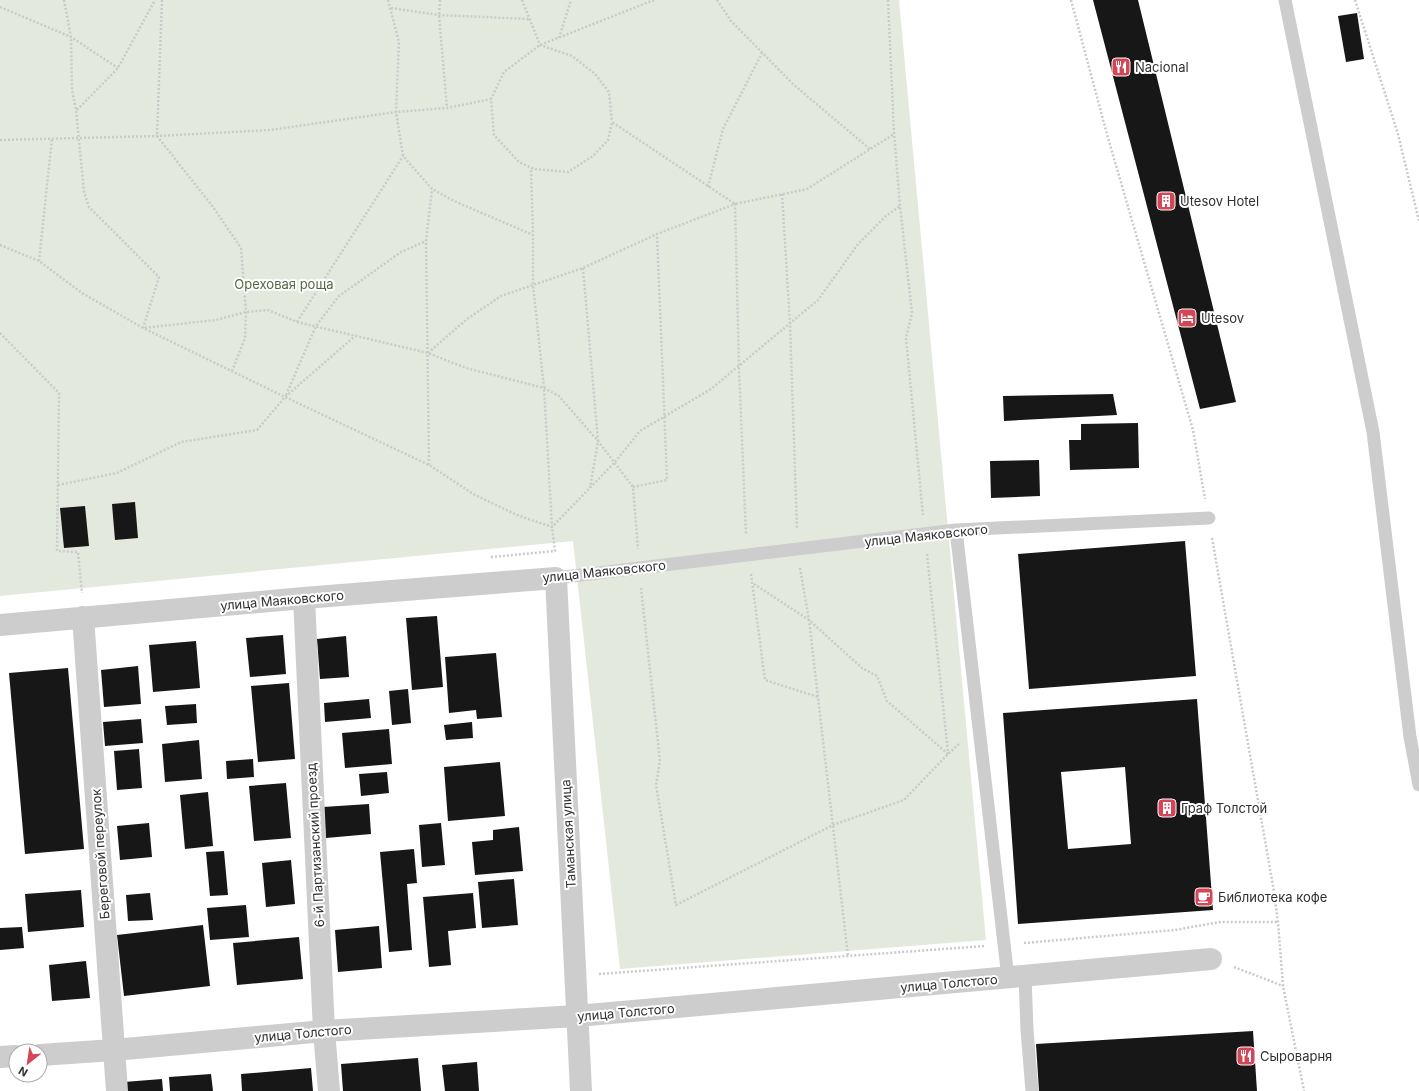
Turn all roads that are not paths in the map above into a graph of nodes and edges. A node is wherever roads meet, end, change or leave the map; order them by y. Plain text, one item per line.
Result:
1 (1285, 0) edge
2 (1209, 518) road end
3 (956, 530) junction
4 (556, 578) junction
5 (304, 598) junction
6 (83, 607) junction
7 (0, 625) edge
8 (1419, 785) edge
9 (1211, 959) road end
10 (1016, 977) junction
11 (577, 1016) junction
12 (324, 1031) junction
13 (114, 1050) junction
14 (48, 1054) edge
15 (117, 1091) edge
16 (329, 1091) edge
17 (581, 1091) edge
18 (1032, 1091) edge

1 - 8 lane
2 - 3 lane, улица Маяковского
3 - 4 lane, улица Маяковского
3 - 10 lane
4 - 5 street, улица Маяковского
4 - 11 street, Таманская улица
5 - 6 street, улица Маяковского
5 - 12 street, 6-й Партизанский проезд
6 - 7 street, улица Маяковского
6 - 13 street, Береговой переулок
9 - 10 street, улица Толстого
10 - 11 street, улица Толстого
10 - 18 lane
11 - 12 street, улица Толстого
11 - 17 street, Таманская улица
12 - 13 street, улица Толстого
12 - 16 street, 6-й Партизанский проезд
13 - 14 street, улица Толстого
13 - 15 street, Береговой переулок

